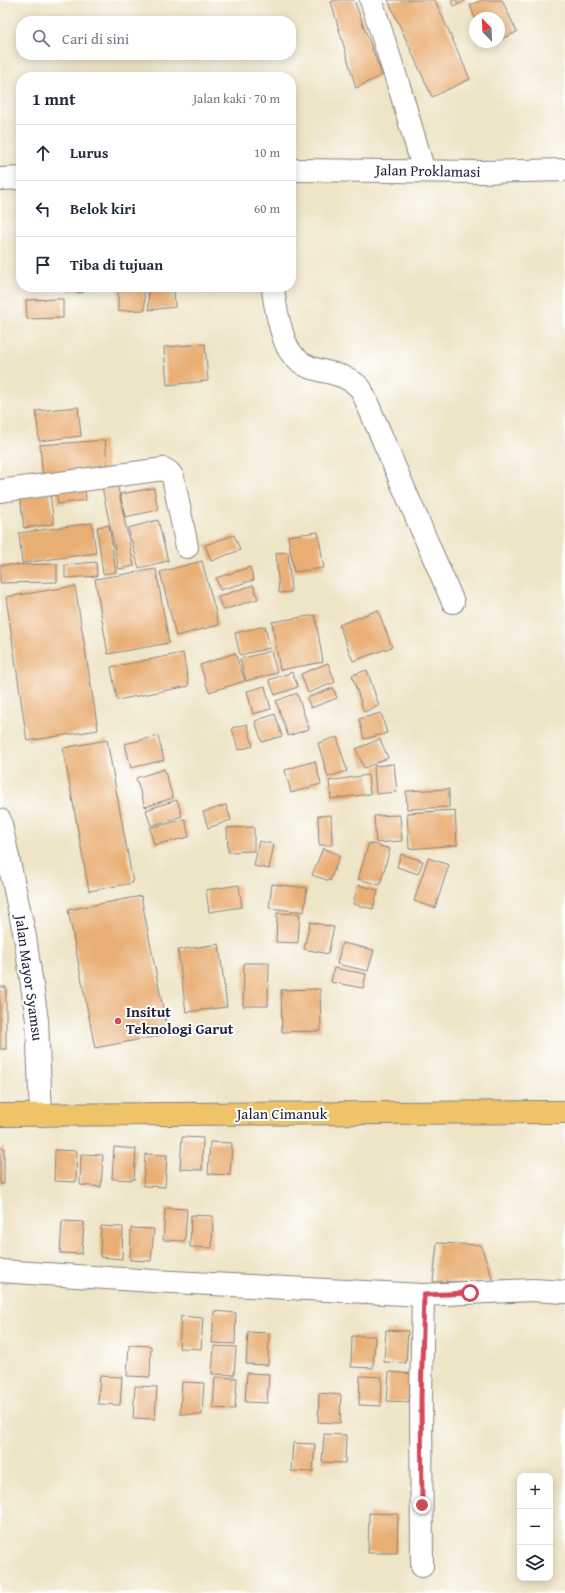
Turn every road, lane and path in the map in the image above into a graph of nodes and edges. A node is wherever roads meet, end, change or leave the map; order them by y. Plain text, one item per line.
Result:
1 (371, 0) edge
2 (296, 170) edge
3 (565, 170) edge
4 (424, 171) junction
5 (16, 178) edge
6 (0, 179) edge
7 (273, 292) edge
8 (0, 491) edge
9 (187, 547) dead end
10 (453, 602) dead end
11 (0, 820) edge
12 (565, 1112) edge
13 (0, 1115) edge
14 (41, 1115) junction
15 (0, 1271) edge
16 (565, 1292) edge
17 (424, 1295) junction
18 (422, 1566) dead end

1 - 4 street
2 - 4 street, Jalan Proklamasi
3 - 4 street, Jalan Proklamasi
5 - 6 street
7 - 10 street
8 - 9 street
11 - 14 street, Jalan Mayor Syamsu
12 - 14 main road, Jalan Cimanuk
13 - 14 main road, Jalan Cimanuk
15 - 17 street
16 - 17 street
17 - 18 street

